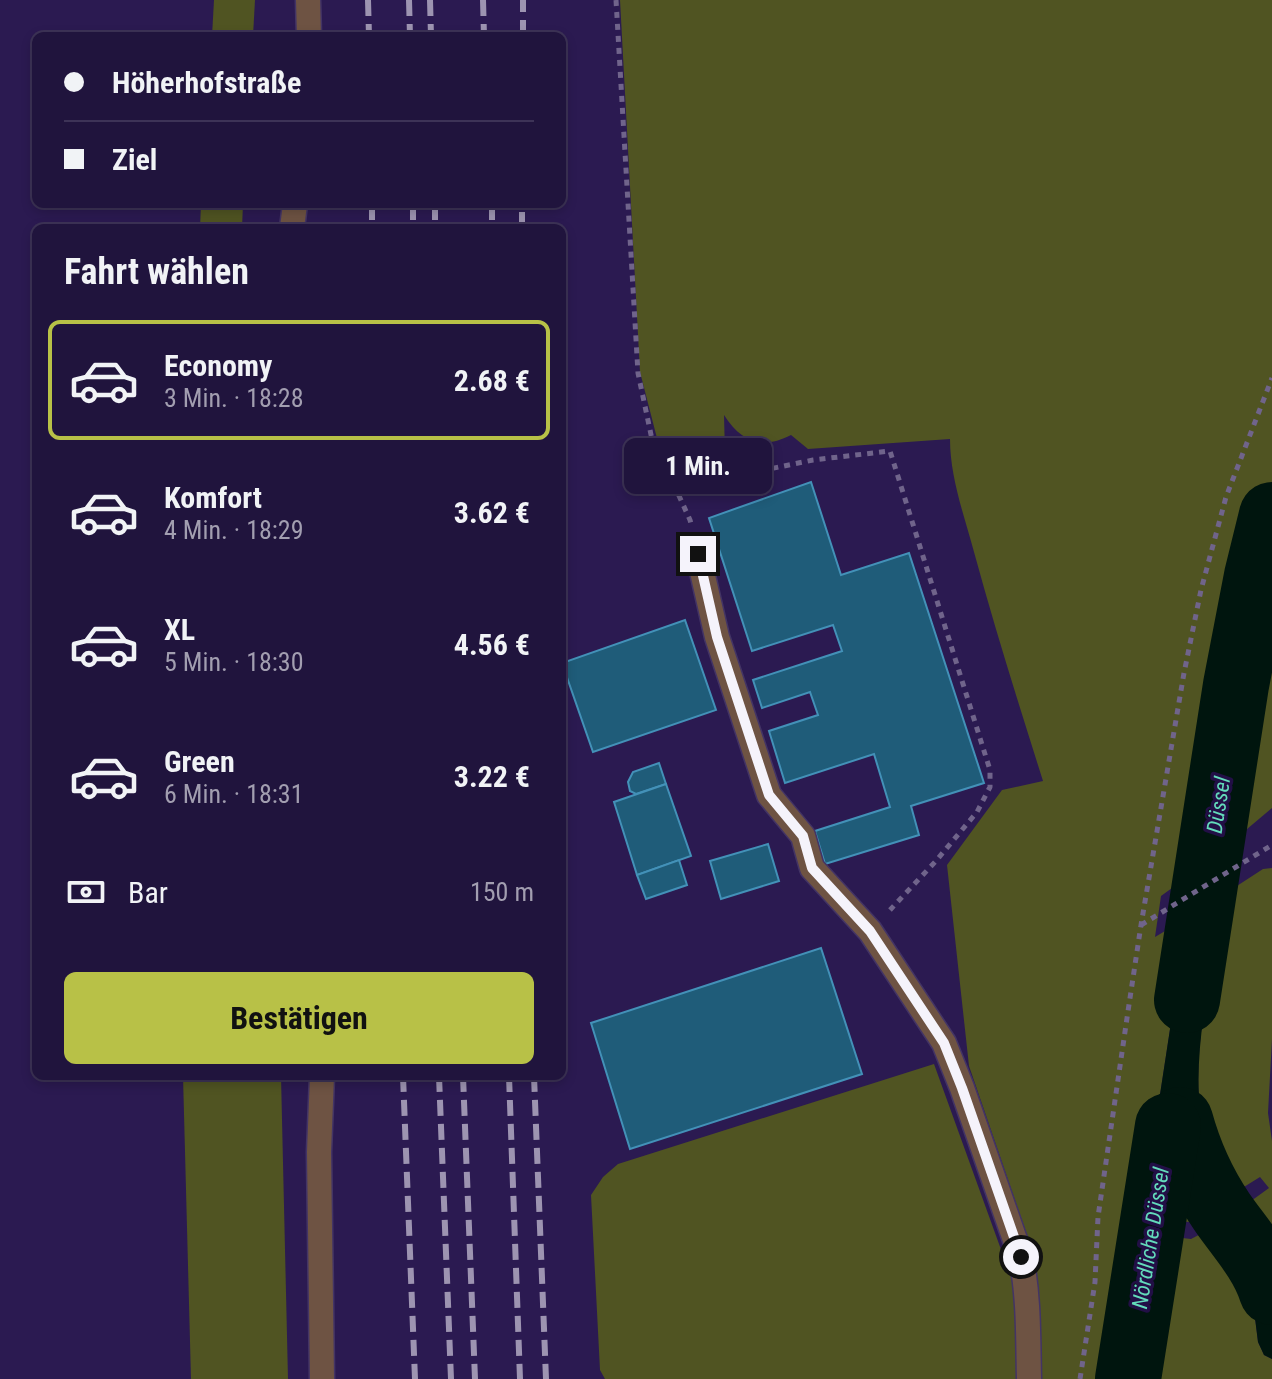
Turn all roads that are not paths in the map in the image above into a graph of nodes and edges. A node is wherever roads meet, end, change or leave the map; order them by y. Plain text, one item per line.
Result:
1 (308, 0) edge
2 (309, 32) edge
3 (698, 554) road end
4 (322, 1080) edge
5 (322, 1379) edge
6 (1029, 1379) edge

1 - 2 lane
3 - 6 lane
4 - 5 lane

